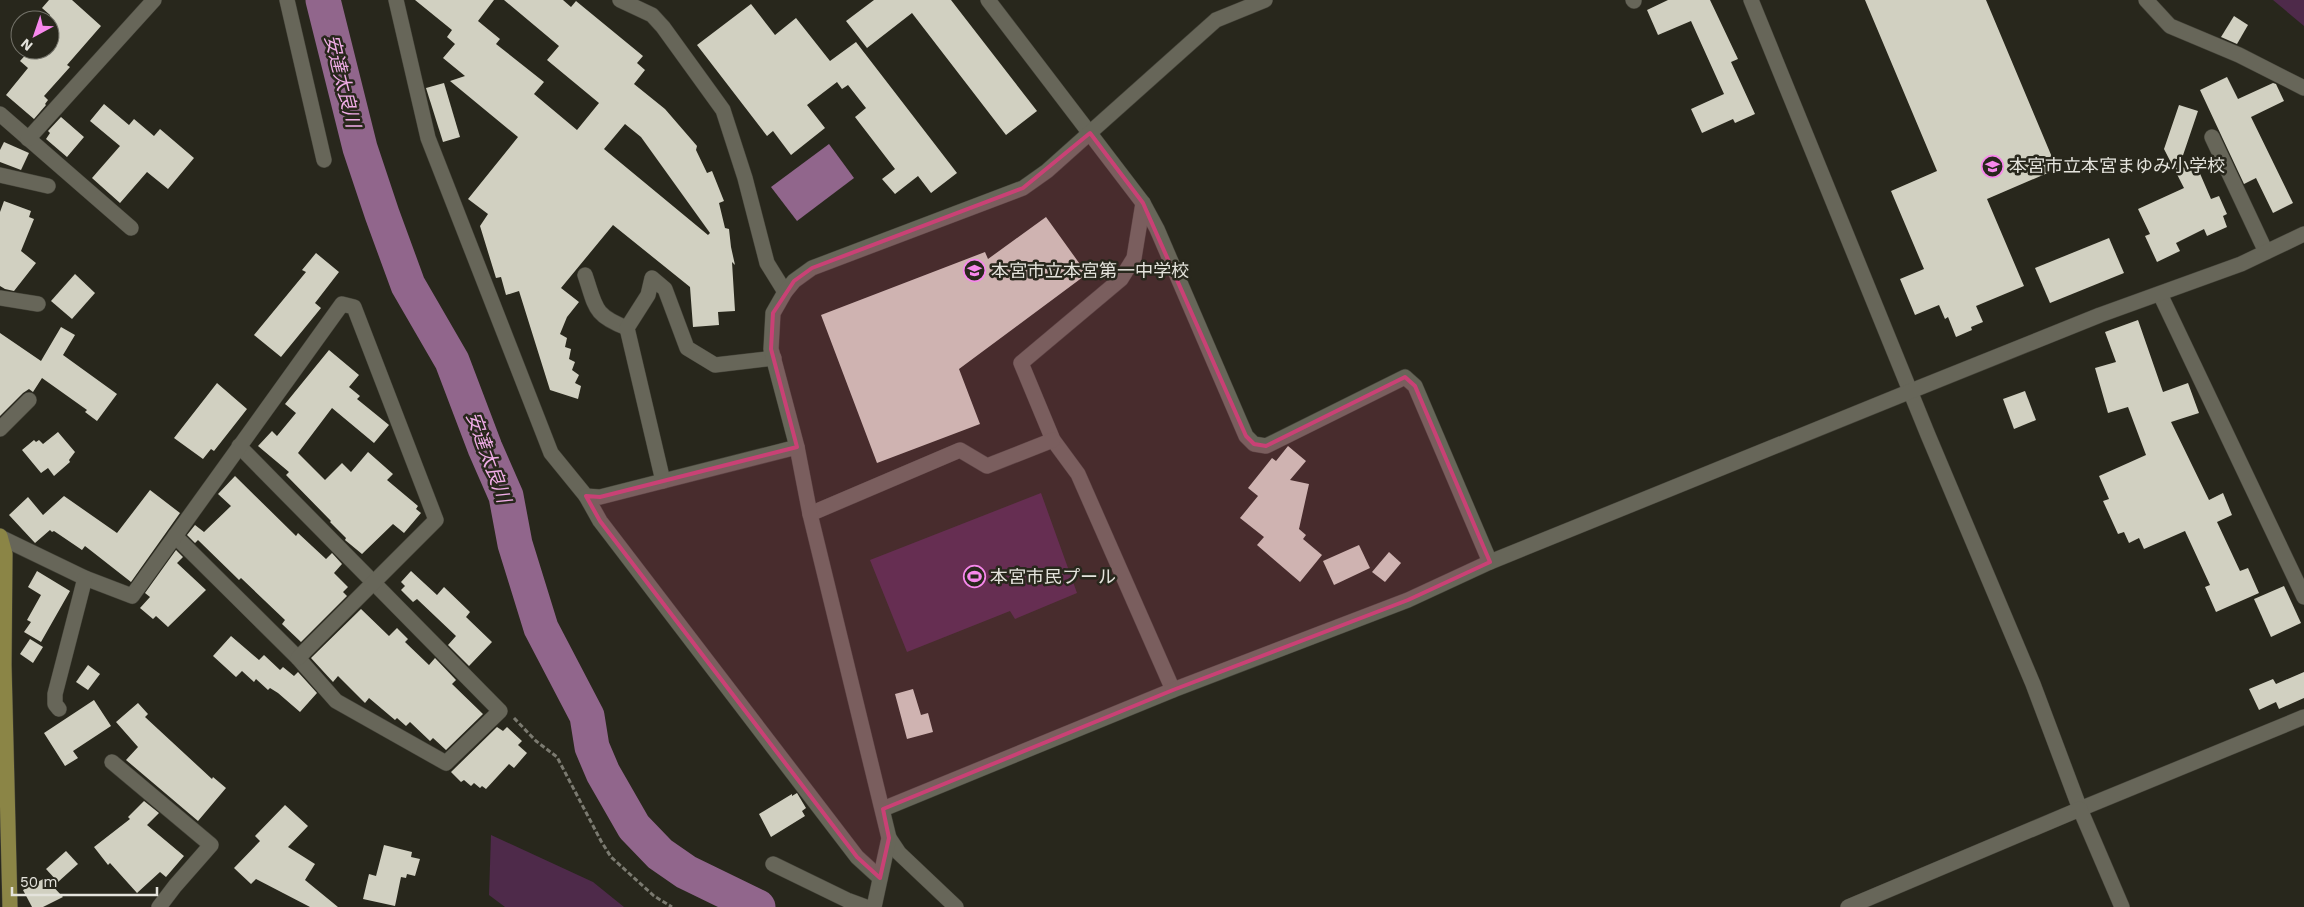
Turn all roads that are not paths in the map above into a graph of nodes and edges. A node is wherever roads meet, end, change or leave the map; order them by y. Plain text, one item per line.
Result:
1 (154, 0) edge
2 (287, 0) edge
3 (396, 0) edge
4 (620, 0) edge
5 (988, 0) edge
6 (2146, 0) edge
7 (1258, 1) edge
8 (1756, 2) edge
9 (642, 4) edge
10 (2304, 88) edge
11 (0, 114) edge
12 (1090, 133) junction
13 (2212, 136) dead end
14 (28, 140) junction
15 (324, 160) dead end
16 (0, 175) edge
17 (48, 186) dead end
18 (1143, 203) junction
19 (131, 228) dead end
20 (2304, 234) edge
21 (2266, 252) junction
22 (585, 275) dead end
23 (785, 292) junction
24 (2160, 294) junction
25 (0, 298) edge
26 (38, 304) dead end
27 (627, 328) junction
28 (774, 358) junction
29 (1911, 391) junction
30 (29, 400) dead end
31 (0, 429) edge
32 (1053, 440) junction
33 (239, 446) junction
34 (797, 447) junction
35 (663, 481) junction
36 (586, 496) junction
37 (810, 514) junction
38 (175, 536) junction
39 (0, 537) edge
40 (1490, 562) junction
41 (2298, 569) edge
42 (85, 578) junction
43 (373, 582) junction
44 (2304, 597) edge
45 (298, 658) junction
46 (2, 665) edge
47 (1173, 690) junction
48 (59, 709) dead end
49 (2304, 717) edge
50 (112, 762) dead end
51 (2080, 809) junction
52 (883, 810) junction
53 (889, 838) junction
54 (4, 848) edge
55 (774, 864) dead end
56 (880, 878) junction
57 (10, 907) edge
58 (159, 907) edge
59 (866, 907) edge
60 (874, 907) edge
61 (956, 907) edge
62 (1848, 907) edge
63 (2122, 907) edge

1 - 14 street
2 - 15 street
3 - 36 street
4 - 9 street
5 - 12 street
6 - 10 street
7 - 12 street
8 - 29 street
9 - 23 street
11 - 14 street
12 - 18 street
12 - 23 street
13 - 21 street
14 - 19 street
16 - 17 street
18 - 32 street
18 - 40 street
20 - 21 street
21 - 24 street
22 - 27 street
23 - 28 street
24 - 29 street
24 - 41 street
25 - 26 street
27 - 28 street
27 - 35 street
28 - 34 street
29 - 40 street
29 - 51 street
30 - 31 street
32 - 37 street
32 - 47 street
33 - 38 street
33 - 43 street
33 - 43 street
34 - 35 street
34 - 37 street
35 - 36 street
36 - 56 street
37 - 52 street
38 - 42 street
38 - 45 street
39 - 42 street
39 - 46 main road
40 - 47 street
41 - 44 street
42 - 48 street
43 - 45 street
43 - 45 street
46 - 54 main road
47 - 52 street
49 - 51 street
50 - 58 street
51 - 62 street
51 - 63 street
52 - 53 street
53 - 56 street
53 - 61 street
54 - 57 main road
55 - 59 street
56 - 60 street

